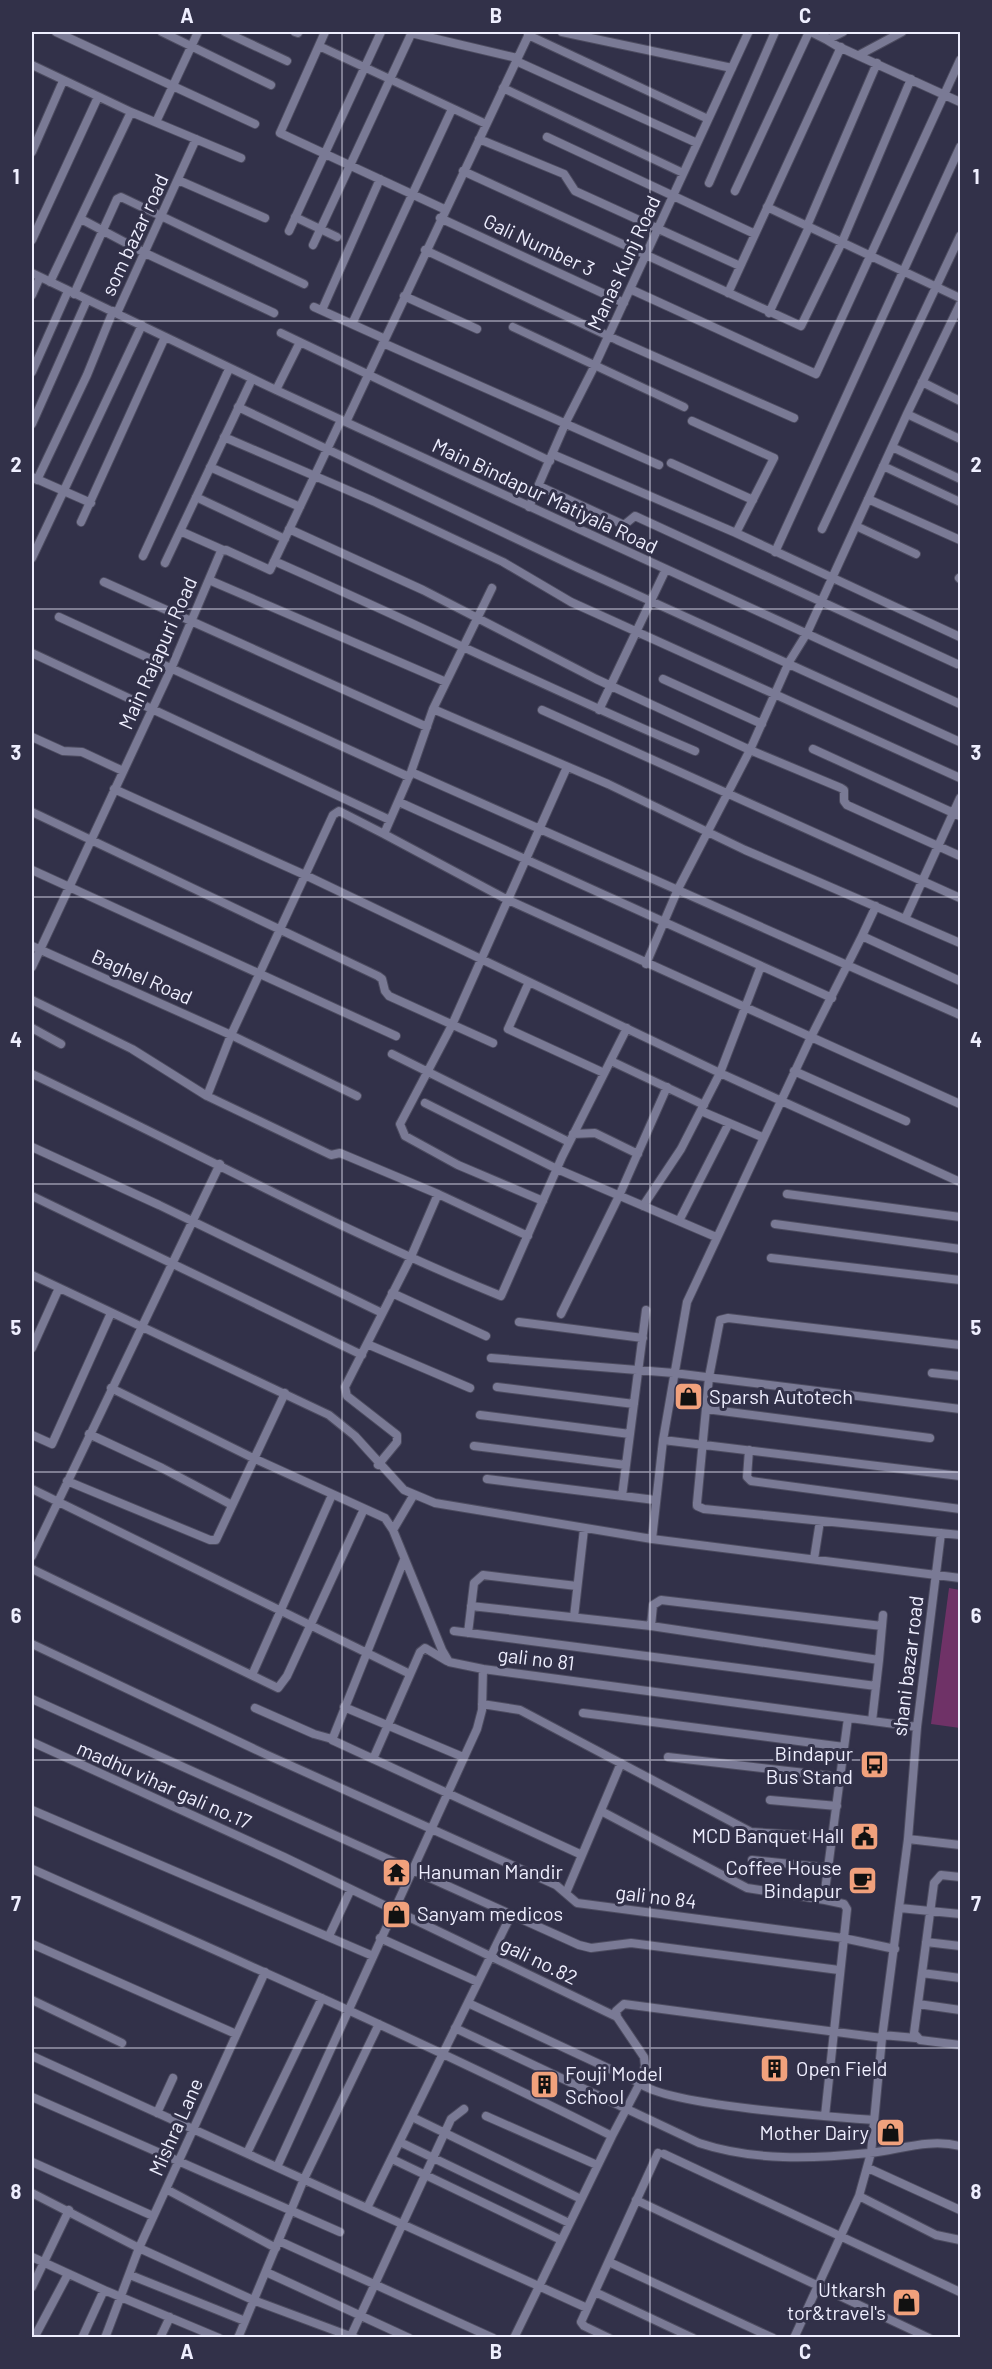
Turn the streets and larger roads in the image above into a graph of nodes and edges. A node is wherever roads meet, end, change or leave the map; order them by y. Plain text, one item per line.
1 (56, 32) edge
2 (162, 32) edge
3 (198, 32) edge
4 (225, 32) edge
5 (325, 32) edge
6 (381, 32) edge
7 (412, 32) edge
8 (562, 32) edge
9 (746, 32) edge
10 (775, 32) edge
11 (810, 32) edge
12 (823, 32) edge
13 (843, 32) edge
14 (902, 32) edge
15 (529, 33) edge
16 (827, 40) junction
17 (191, 45) junction
18 (319, 46) junction
19 (841, 47) junction
20 (859, 55) junction
21 (516, 59) junction
22 (960, 60) edge
23 (287, 61) dead end
24 (877, 63) junction
25 (32, 65) edge
26 (732, 68) junction
27 (364, 69) junction
28 (911, 79) junction
29 (63, 81) junction
30 (390, 81) junction
31 (173, 85) junction
32 (271, 85) dead end
33 (503, 88) junction
34 (945, 95) junction
35 (98, 97) junction
36 (960, 102) edge
37 (452, 109) junction
38 (131, 112) junction
39 (708, 119) junction
40 (156, 122) junction
41 (255, 124) dead end
42 (486, 124) junction
43 (547, 137) dead end
44 (196, 139) junction
45 (479, 139) junction
46 (697, 143) junction
47 (960, 147) edge
48 (32, 152) edge
49 (326, 154) junction
50 (242, 158) dead end
51 (352, 166) junction
52 (463, 171) junction
53 (683, 173) junction
54 (380, 179) junction
55 (178, 180) junction
56 (709, 183) dead end
57 (735, 191) dead end
58 (411, 194) junction
59 (672, 196) junction
60 (767, 207) junction
61 (444, 209) junction
62 (161, 217) junction
63 (295, 217) junction
64 (265, 218) dead end
65 (440, 218) junction
66 (81, 219) junction
67 (808, 226) junction
68 (658, 228) junction
69 (321, 229) junction
70 (102, 231) junction
71 (289, 231) dead end
72 (754, 234) junction
73 (960, 236) edge
74 (337, 237) dead end
75 (32, 240) edge
76 (842, 242) junction
77 (313, 245) dead end
78 (425, 250) junction
79 (145, 253) junction
80 (645, 255) junction
81 (872, 256) junction
82 (740, 266) junction
83 (904, 271) junction
84 (32, 273) edge
85 (40, 277) junction
86 (50, 282) junction
87 (304, 284) dead end
88 (937, 286) junction
89 (630, 289) junction
90 (71, 292) junction
91 (728, 293) junction
92 (32, 295) edge
93 (404, 296) junction
94 (960, 298) edge
95 (87, 300) junction
96 (624, 303) junction
97 (960, 304) edge
98 (314, 307) dead end
99 (322, 310) junction
100 (115, 312) junction
101 (274, 313) dead end
102 (769, 313) junction
103 (352, 324) junction
104 (142, 325) junction
105 (513, 327) dead end
106 (477, 329) dead end
107 (281, 333) dead end
108 (608, 335) junction
109 (165, 337) junction
110 (384, 341) junction
111 (300, 342) junction
112 (595, 365) junction
113 (230, 369) junction
114 (32, 372) edge
115 (368, 375) junction
116 (252, 379) junction
117 (922, 382) junction
118 (276, 390) junction
119 (960, 401) edge
120 (684, 406) dead end
121 (238, 407) junction
122 (907, 414) junction
123 (794, 418) dead end
124 (343, 421) junction
125 (692, 421) dead end
126 (566, 422) junction
127 (32, 424) edge
128 (224, 437) junction
129 (960, 439) edge
130 (892, 447) junction
131 (327, 449) junction
132 (551, 457) junction
133 (671, 463) dead end
134 (659, 465) dead end
135 (883, 466) junction
136 (210, 467) junction
137 (314, 477) junction
138 (34, 479) edge
139 (960, 479) edge
140 (539, 486) junction
141 (63, 492) junction
142 (196, 498) junction
143 (868, 498) junction
144 (753, 500) junction
145 (960, 502) edge
146 (91, 503) junction
147 (300, 507) junction
148 (529, 507) junction
149 (81, 522) dead end
150 (856, 526) junction
151 (290, 529) junction
152 (822, 529) dead end
153 (180, 531) junction
154 (736, 533) junction
155 (285, 539) junction
156 (960, 540) edge
157 (223, 550) junction
158 (775, 552) junction
159 (916, 554) dead end
160 (143, 556) dead end
161 (32, 558) edge
162 (274, 561) junction
163 (165, 563) dead end
164 (666, 569) junction
165 (832, 578) junction
166 (209, 580) junction
167 (104, 582) dead end
168 (492, 588) dead end
169 (651, 599) junction
170 (821, 601) junction
171 (59, 617) dead end
172 (477, 617) junction
173 (191, 620) junction
174 (635, 631) junction
175 (807, 633) junction
176 (960, 637) edge
177 (463, 646) junction
178 (32, 653) edge
179 (789, 662) junction
180 (957, 664) dead end
181 (171, 669) junction
182 (663, 679) dead end
183 (446, 682) junction
184 (609, 685) junction
185 (775, 694) junction
186 (960, 704) edge
187 (152, 709) junction
188 (433, 709) junction
189 (542, 710) dead end
190 (598, 711) junction
191 (762, 724) junction
192 (427, 727) junction
193 (32, 737) edge
194 (960, 742) edge
195 (813, 749) dead end
196 (750, 750) junction
197 (695, 751) dead end
198 (567, 767) junction
199 (123, 771) junction
200 (410, 775) junction
201 (960, 778) edge
202 (114, 789) junction
203 (727, 793) junction
204 (960, 798) edge
205 (399, 802) junction
206 (32, 812) edge
207 (957, 815) edge
208 (390, 820) junction
209 (539, 827) junction
210 (707, 830) junction
211 (384, 834) junction
212 (91, 840) junction
213 (939, 846) junction
214 (960, 856) edge
215 (524, 861) junction
216 (32, 870) edge
217 (306, 875) junction
218 (923, 882) junction
219 (69, 887) junction
220 (678, 889) junction
221 (960, 898) edge
222 (506, 899) junction
223 (876, 906) junction
224 (905, 919) junction
225 (664, 923) junction
226 (280, 931) junction
227 (862, 936) junction
228 (960, 943) edge
229 (35, 948) edge
230 (480, 958) junction
231 (646, 964) junction
232 (849, 964) junction
233 (761, 966) junction
234 (32, 967) edge
235 (259, 975) junction
236 (960, 981) edge
237 (529, 982) junction
238 (832, 998) junction
239 (32, 1000) edge
240 (743, 1007) junction
241 (960, 1015) edge
242 (452, 1025) junction
243 (32, 1028) edge
244 (627, 1029) junction
245 (231, 1035) junction
246 (396, 1036) dead end
247 (811, 1037) junction
248 (493, 1043) dead end
249 (61, 1044) dead end
250 (392, 1054) dead end
251 (611, 1061) junction
252 (794, 1071) junction
253 (427, 1072) junction
254 (604, 1073) junction
255 (720, 1073) junction
256 (32, 1074) edge
257 (667, 1087) junction
258 (207, 1096) junction
259 (357, 1096) dead end
260 (780, 1100) junction
261 (425, 1102) dead end
262 (960, 1104) edge
263 (702, 1108) junction
264 (906, 1121) dead end
265 (729, 1123) junction
266 (573, 1134) junction
267 (762, 1137) junction
268 (569, 1142) junction
269 (32, 1147) edge
270 (638, 1154) junction
271 (220, 1164) junction
272 (557, 1169) junction
273 (960, 1182) edge
274 (438, 1194) junction
275 (787, 1194) dead end
276 (32, 1196) edge
277 (620, 1196) junction
278 (543, 1201) junction
279 (643, 1206) junction
280 (960, 1217) edge
281 (679, 1221) junction
282 (193, 1222) junction
283 (775, 1224) dead end
284 (528, 1236) junction
285 (716, 1237) junction
286 (960, 1249) edge
287 (771, 1258) dead end
288 (410, 1259) junction
289 (174, 1263) junction
290 (32, 1275) edge
291 (960, 1280) edge
292 (59, 1288) junction
293 (392, 1293) junction
294 (646, 1310) dead end
295 (111, 1313) junction
296 (382, 1313) junction
297 (561, 1314) dead end
298 (519, 1322) dead end
299 (140, 1326) junction
300 (486, 1336) dead end
301 (643, 1338) junction
302 (367, 1344) junction
303 (960, 1345) edge
304 (32, 1348) edge
305 (362, 1354) junction
306 (491, 1358) dead end
307 (639, 1370) junction
308 (674, 1373) junction
309 (932, 1373) dead end
310 (960, 1376) edge
311 (709, 1377) junction
312 (497, 1387) dead end
313 (111, 1388) junction
314 (470, 1388) dead end
315 (285, 1393) junction
316 (634, 1404) junction
317 (706, 1409) junction
318 (960, 1409) edge
319 (480, 1415) dead end
320 (32, 1434) edge
321 (89, 1434) junction
322 (630, 1434) junction
323 (930, 1438) dead end
324 (663, 1440) junction
325 (702, 1445) junction
326 (474, 1446) dead end
327 (749, 1450) junction
328 (253, 1458) junction
329 (378, 1465) junction
330 (626, 1465) junction
331 (960, 1476) edge
332 (487, 1479) dead end
333 (67, 1481) junction
334 (32, 1489) edge
335 (332, 1495) junction
336 (413, 1496) junction
337 (622, 1496) junction
338 (655, 1500) junction
339 (57, 1502) junction
340 (232, 1505) junction
341 (364, 1509) junction
342 (960, 1509) edge
343 (820, 1521) junction
344 (584, 1529) junction
345 (393, 1530) junction
346 (941, 1533) junction
347 (960, 1535) edge
348 (652, 1539) junction
349 (32, 1556) edge
350 (814, 1559) junction
351 (404, 1560) junction
352 (32, 1569) edge
353 (936, 1574) junction
354 (960, 1578) edge
355 (577, 1586) junction
356 (471, 1606) junction
357 (282, 1610) junction
358 (883, 1615) dead end
359 (574, 1617) junction
360 (308, 1625) junction
361 (651, 1626) junction
362 (882, 1626) junction
363 (454, 1631) dead end
364 (468, 1633) junction
365 (32, 1644) edge
366 (366, 1654) junction
367 (879, 1660) junction
368 (449, 1662) junction
369 (483, 1669) junction
370 (410, 1674) junction
371 (252, 1675) junction
372 (876, 1686) junction
373 (32, 1700) edge
374 (482, 1704) junction
375 (344, 1707) junction
376 (255, 1708) dead end
377 (584, 1713) dead end
378 (848, 1718) junction
379 (872, 1720) junction
380 (388, 1725) junction
381 (917, 1727) junction
382 (332, 1739) junction
383 (32, 1742) edge
384 (844, 1747) junction
385 (668, 1756) dead end
386 (463, 1757) junction
387 (373, 1759) junction
388 (621, 1763) junction
389 (840, 1777) junction
390 (447, 1791) junction
391 (770, 1800) dead end
392 (837, 1806) junction
393 (32, 1810) edge
394 (601, 1811) junction
395 (430, 1827) junction
396 (833, 1837) junction
397 (908, 1839) junction
398 (960, 1845) edge
399 (582, 1855) junction
400 (284, 1857) joint
401 (752, 1860) dead end
402 (412, 1868) junction
403 (828, 1868) junction
404 (32, 1869) edge
405 (960, 1877) edge
406 (351, 1889) junction
407 (566, 1893) junction
408 (825, 1900) junction
409 (900, 1908) junction
410 (393, 1910) junction
411 (930, 1910) junction
412 (960, 1914) edge
413 (511, 1915) junction
414 (329, 1936) junction
415 (380, 1938) junction
416 (843, 1938) junction
417 (926, 1942) junction
418 (32, 1944) edge
419 (960, 1946) edge
420 (894, 1949) junction
421 (491, 1955) junction
422 (373, 1956) junction
423 (839, 1970) junction
424 (265, 1972) junction
425 (922, 1972) junction
426 (960, 1978) edge
427 (478, 1982) junction
428 (322, 1998) junction
429 (32, 2000) edge
430 (468, 2003) junction
431 (918, 2004) junction
432 (348, 2010) junction
433 (960, 2010) edge
434 (617, 2017) junction
435 (379, 2024) junction
436 (455, 2028) junction
437 (833, 2031) junction
438 (236, 2034) junction
439 (882, 2036) junction
440 (916, 2038) junction
441 (122, 2043) dead end
442 (960, 2045) edge
443 (443, 2054) junction
444 (32, 2056) edge
445 (173, 2078) dead end
446 (640, 2083) junction
447 (32, 2097) edge
448 (464, 2109) dead end
449 (626, 2109) junction
450 (157, 2113) junction
451 (486, 2116) dead end
452 (825, 2116) junction
453 (412, 2117) junction
454 (874, 2120) junction
455 (192, 2129) junction
456 (445, 2133) junction
457 (612, 2136) junction
458 (400, 2142) junction
459 (960, 2146) edge
460 (871, 2153) junction
461 (247, 2154) junction
462 (434, 2158) junction
463 (392, 2159) junction
464 (32, 2162) edge
465 (178, 2163) junction
466 (597, 2165) junction
467 (277, 2167) junction
468 (868, 2168) junction
469 (425, 2175) junction
470 (304, 2180) junction
471 (166, 2189) junction
472 (32, 2193) edge
473 (859, 2196) junction
474 (581, 2199) junction
475 (636, 2200) junction
476 (368, 2208) junction
477 (69, 2210) junction
478 (960, 2210) edge
479 (291, 2212) junction
480 (153, 2216) junction
481 (569, 2223) junction
482 (403, 2224) junction
483 (340, 2232) dead end
484 (841, 2235) junction
485 (960, 2240) edge
486 (561, 2241) junction
487 (278, 2244) junction
488 (139, 2248) junction
489 (32, 2257) edge
490 (44, 2262) junction
491 (609, 2262) junction
492 (266, 2272) junction
493 (68, 2274) junction
494 (130, 2275) junction
495 (375, 2283) junction
496 (538, 2286) junction
497 (818, 2286) junction
498 (32, 2287) edge
499 (104, 2290) junction
500 (595, 2292) junction
501 (960, 2292) edge
502 (122, 2297) junction
503 (253, 2300) junction
504 (587, 2308) junction
505 (360, 2316) junction
506 (170, 2317) junction
507 (245, 2321) junction
508 (34, 2337) edge
509 (82, 2337) edge
510 (105, 2337) edge
511 (160, 2337) edge
512 (219, 2337) edge
513 (238, 2337) edge
514 (352, 2337) edge
515 (409, 2337) edge
516 (493, 2337) edge
517 (514, 2337) edge
518 (609, 2337) edge
519 (693, 2337) edge
520 (773, 2337) edge
521 (794, 2337) edge
522 (929, 2337) edge

1 - 31 street
2 - 17 street
3 - 17 street
4 - 23 street
5 - 18 street
6 - 27 street
7 - 21 street
7 - 30 street
8 - 26 street
9 - 26 street, Manas Kunj Road
10 - 56 street
11 - 16 street
11 - 57 street
12 - 16 street
13 - 16 street
14 - 20 street
15 - 21 street
15 - 39 street
16 - 19 street
17 - 31 street
17 - 32 street
18 - 27 street
18 - 49 street
19 - 20 street
19 - 60 street
20 - 24 street
21 - 33 street
21 - 46 street
22 - 34 street
24 - 28 street
24 - 67 street
25 - 29 street
26 - 39 street, Manas Kunj Road
27 - 30 street
27 - 49 street
28 - 34 street
28 - 76 street
29 - 35 street
29 - 48 street
30 - 37 street
30 - 51 street
31 - 40 street
31 - 41 street
33 - 42 street
33 - 53 street
34 - 36 street
34 - 81 street
35 - 38 street
35 - 75 street
37 - 42 street
37 - 58 street
38 - 40 street
38 - 66 street
39 - 46 street, Manas Kunj Road
40 - 44 street
42 - 45 street
43 - 59 street
44 - 50 street
44 - 55 street, som bazar road
45 - 52 street
45 - 68 street
46 - 53 street, Manas Kunj Road
47 - 83 street
49 - 51 street
49 - 63 street
51 - 54 street
51 - 69 street
52 - 61 street
52 - 80 street
53 - 59 street, Manas Kunj Road
54 - 58 street
54 - 99 street
55 - 62 street, som bazar road
55 - 64 street
58 - 61 street
58 - 103 street
59 - 68 street, Manas Kunj Road
59 - 72 street
60 - 67 street
60 - 72 street
61 - 65 street
62 - 70 street
62 - 79 street, som bazar road
62 - 87 street
63 - 69 street
63 - 71 street
65 - 78 street
65 - 96 street, Gali Number 3
66 - 70 street
66 - 86 street
67 - 76 street
67 - 102 street
68 - 80 street, Manas Kunj Road
68 - 82 street
69 - 74 street
69 - 77 street
70 - 79 street
70 - 90 street
72 - 82 street
73 - 88 street
76 - 81 street
76 - 102 street
78 - 93 street
78 - 108 street
79 - 100 street, som bazar road
79 - 101 street
80 - 89 street, Manas Kunj Road
80 - 91 street
81 - 83 street
81 - 89 street
82 - 91 street
83 - 88 street
83 - 158 street
84 - 85 street, som bazar road
85 - 86 street, som bazar road
85 - 92 street
86 - 90 street, som bazar road
88 - 94 street
88 - 152 street
89 - 96 street, Manas Kunj Road
90 - 95 street, som bazar road
90 - 114 street
91 - 102 street
93 - 106 street
93 - 110 street
95 - 100 street, som bazar road
95 - 127 street
96 - 108 street, Manas Kunj Road
97 - 117 street
98 - 99 street
99 - 103 street
100 - 104 street, Main Bindapur Matiyala Road
100 - 138 street
103 - 110 street
104 - 109 street, Main Bindapur Matiyala Road
104 - 141 street
105 - 112 street
107 - 111 street
108 - 112 street, Manas Kunj Road
108 - 123 street
109 - 113 street, Main Bindapur Matiyala Road
109 - 146 street
110 - 115 street
110 - 126 street
111 - 115 street
111 - 118 street
112 - 120 street
112 - 126 street, Manas Kunj Road
113 - 116 street, Main Bindapur Matiyala Road
113 - 160 street
115 - 124 street
115 - 132 street
116 - 118 street, Main Bindapur Matiyala Road
116 - 121 street
117 - 119 street
117 - 122 street
118 - 124 street, Main Bindapur Matiyala Road
121 - 128 street
121 - 131 street
122 - 129 street
122 - 130 street
124 - 131 street
124 - 148 street, Main Bindapur Matiyala Road
125 - 144 street
126 - 132 street, Manas Kunj Road
126 - 134 street
128 - 136 street
128 - 137 street
130 - 135 street
130 - 139 street
131 - 137 street
131 - 169 street
132 - 140 street, Manas Kunj Road
132 - 154 street
133 - 144 street
135 - 143 street
135 - 145 street
136 - 142 street
136 - 147 street
137 - 147 street
137 - 174 street
138 - 141 street
140 - 148 street, Manas Kunj Road
140 - 170 street
141 - 146 street
141 - 161 street
142 - 153 street
142 - 155 street
143 - 150 street
143 - 156 street
144 - 154 street
146 - 149 street
147 - 151 street
148 - 164 street, Main Bindapur Matiyala Road
150 - 159 street
150 - 165 street
151 - 155 street
151 - 172 street
153 - 157 street
153 - 163 street
154 - 158 street
155 - 162 street
157 - 162 street
157 - 166 street, Main Rajapuri Road
158 - 165 street
162 - 177 street
164 - 169 street
164 - 175 street, Main Bindapur Matiyala Road
165 - 170 street
165 - 176 street
166 - 173 street, Main Rajapuri Road
166 - 183 street
167 - 173 street
168 - 172 street
169 - 174 street
169 - 179 street
170 - 175 street
170 - 180 street
171 - 181 street
172 - 177 street
172 - 184 street
173 - 181 street, Main Rajapuri Road
173 - 192 street
174 - 184 street
174 - 185 street
175 - 179 street
175 - 186 street, Main Bindapur Matiyala Road
177 - 183 street
177 - 190 street
178 - 187 street
179 - 185 street
179 - 194 street
181 - 187 street, Main Rajapuri Road
181 - 200 street
182 - 191 street
183 - 188 street
184 - 190 street
184 - 196 street
185 - 191 street
185 - 201 street
187 - 199 street, Main Rajapuri Road
187 - 208 street
188 - 192 street
188 - 198 street
189 - 203 street
190 - 197 street
191 - 196 street
192 - 200 street
193 - 199 street
195 - 207 street
196 - 203 street
196 - 213 street
198 - 209 street
198 - 210 street
199 - 202 street, Main Rajapuri Road
200 - 205 street
200 - 209 street
202 - 212 street, Main Rajapuri Road
202 - 217 street
203 - 210 street
203 - 218 street
204 - 207 street
205 - 208 street
205 - 215 street
206 - 212 street
207 - 213 street
208 - 211 street
209 - 215 street
209 - 220 street
210 - 220 street
210 - 223 street
211 - 217 street
211 - 222 street
212 - 219 street, Main Rajapuri Road
212 - 226 street
213 - 214 street
213 - 218 street
215 - 222 street
215 - 225 street
216 - 219 street
217 - 226 street
217 - 230 street
218 - 221 street
218 - 224 street
219 - 229 street, Main Rajapuri Road
219 - 235 street
220 - 225 street
220 - 232 street
222 - 230 street
222 - 231 street
223 - 224 street
223 - 227 street
224 - 228 street
225 - 231 street
225 - 233 street
226 - 235 street
226 - 242 street
227 - 232 street
227 - 236 street
229 - 234 street, Main Rajapuri Road
229 - 245 street, Baghel Road
230 - 237 street
230 - 242 street
231 - 240 street
232 - 238 street
232 - 241 street
233 - 238 street
233 - 240 street
235 - 245 street
235 - 246 street
237 - 244 street
237 - 254 street
238 - 247 street
239 - 258 street
240 - 247 street
240 - 255 street
242 - 248 street
242 - 253 street
243 - 249 street
244 - 251 street
244 - 255 street
245 - 258 street
245 - 259 street, Baghel Road
247 - 252 street
247 - 262 street
250 - 253 street
251 - 254 street
251 - 257 street
252 - 260 street
252 - 264 street
253 - 268 street
253 - 278 street
254 - 266 street
255 - 260 street
255 - 263 street
256 - 271 street
257 - 263 street
257 - 270 street
258 - 274 street
260 - 267 street
260 - 273 street
261 - 272 street
263 - 265 street
263 - 279 street
265 - 267 street
265 - 281 street
266 - 268 street
266 - 270 street
267 - 285 street
268 - 272 street
269 - 282 street
270 - 277 street
271 - 282 street
271 - 288 street
272 - 277 street
272 - 278 street
274 - 284 street
274 - 288 street
275 - 280 street
276 - 289 street
277 - 279 street
277 - 297 street
278 - 284 street
279 - 281 street
281 - 285 street
282 - 289 street
282 - 296 street
283 - 286 street
284 - 288 street
285 - 308 street
287 - 291 street
288 - 293 street
289 - 299 street
289 - 305 street
290 - 292 street
292 - 295 street
292 - 304 street
293 - 296 street
293 - 300 street
294 - 301 street
295 - 299 street
295 - 320 street
296 - 302 street
298 - 301 street
299 - 313 street
299 - 315 street
301 - 307 street
302 - 305 street
302 - 314 street
303 - 311 street
305 - 329 street
306 - 307 street
307 - 308 street
307 - 316 street
308 - 311 street
308 - 324 street
309 - 310 street
311 - 317 street
311 - 318 street
312 - 316 street
313 - 321 street
313 - 328 street
315 - 328 street
315 - 329 street
316 - 322 street
317 - 323 street
317 - 325 street
319 - 322 street
321 - 333 street
321 - 340 street
322 - 330 street
324 - 325 street
324 - 338 street
325 - 327 street
325 - 343 street
326 - 330 street
327 - 331 street
327 - 342 street
328 - 335 street
328 - 340 street
329 - 336 street
330 - 337 street
332 - 337 street
333 - 339 street
333 - 340 street
334 - 339 street
335 - 341 street
335 - 357 street
336 - 344 street
336 - 345 street
337 - 338 street
338 - 348 street
339 - 349 street
339 - 357 street
341 - 345 street
341 - 360 street
343 - 346 street
343 - 350 street
344 - 348 street
344 - 355 street
345 - 351 street
346 - 347 street
346 - 353 street, shani bazar road
348 - 350 street
350 - 353 street
351 - 366 street
351 - 368 street
352 - 371 street
353 - 354 street
353 - 381 street, shani bazar road
355 - 356 street
355 - 359 street
356 - 359 street
356 - 364 street
357 - 360 street
357 - 371 street
358 - 362 street
359 - 361 street
360 - 366 street
360 - 371 street
361 - 362 street
361 - 367 street
362 - 367 street
363 - 364 street
364 - 372 street
365 - 395 street
366 - 370 street
366 - 375 street
367 - 372 street
368 - 369 street
368 - 370 street
369 - 374 street, gali no 81
369 - 378 street, gali no 81
370 - 380 street
372 - 379 street
373 - 402 street
374 - 386 street, gali no 81
374 - 388 street
375 - 380 street
375 - 382 street
376 - 382 street
377 - 384 street
378 - 379 street, gali no 81
378 - 384 street
379 - 381 street, gali no 81
380 - 386 street
380 - 387 street
381 - 397 street, shani bazar road
382 - 387 street
383 - 400 street, madhu vihar gali no.17
384 - 389 street
385 - 389 street
386 - 390 street, gali no 81
387 - 390 street
388 - 394 street
388 - 396 street
389 - 392 street
390 - 395 street, gali no 81
390 - 399 street
391 - 392 street
392 - 396 street
393 - 414 street
394 - 399 street
394 - 408 street
395 - 402 street, gali no 81
395 - 407 street
396 - 403 street
397 - 398 street
397 - 409 street, shani bazar road
399 - 407 street
400 - 406 street, gali no.82
401 - 403 street
402 - 410 street, gali no 81
402 - 413 street
403 - 408 street
404 - 424 street
405 - 411 street
406 - 410 street, gali no.82
406 - 414 street
407 - 416 street, gali no 84
408 - 416 street
409 - 411 street
409 - 420 street, shani bazar road
410 - 415 street, gali no 81
410 - 421 street, gali no.82
411 - 412 street
411 - 417 street
413 - 421 street
413 - 423 street
414 - 422 street
415 - 422 street, gali no 81
415 - 427 street
416 - 420 street, gali no 84
416 - 423 street
417 - 419 street
417 - 425 street
418 - 438 street
420 - 439 street, shani bazar road
421 - 427 street
421 - 434 street, gali no.82
422 - 432 street, gali no 81
423 - 437 street
424 - 428 street
424 - 438 street, Mishra Lane
425 - 426 street
425 - 431 street
427 - 430 street
428 - 432 street
428 - 461 street
429 - 441 street
430 - 436 street
430 - 446 street
431 - 433 street
431 - 440 street
432 - 435 street
432 - 467 street, gali no 81
434 - 437 street
434 - 446 street
435 - 443 street
435 - 470 street
436 - 443 street
436 - 449 street
437 - 439 street
437 - 452 street
438 - 455 street, Mishra Lane
439 - 440 street
439 - 454 street, shani bazar road
440 - 442 street
443 - 453 street
443 - 457 street
444 - 450 street
445 - 450 street
446 - 449 street
446 - 452 street
447 - 465 street
448 - 456 street
449 - 457 street
449 - 460 street
450 - 455 street
451 - 466 street
452 - 454 street
453 - 456 street
453 - 458 street
454 - 460 street, shani bazar road
455 - 461 street
455 - 465 street, Mishra Lane
456 - 462 street
456 - 474 street
457 - 466 street
458 - 462 street
458 - 463 street
459 - 460 street
460 - 468 street, shani bazar road
461 - 467 street
462 - 469 street
462 - 481 street
463 - 469 street
463 - 476 street
464 - 480 street
465 - 471 street, Mishra Lane
465 - 479 street
466 - 474 street
467 - 470 street
468 - 473 street, shani bazar road
468 - 478 street
469 - 482 street
469 - 486 street
470 - 476 street
470 - 479 street
471 - 480 street, Mishra Lane
471 - 487 street
472 - 477 street
473 - 484 street, shani bazar road
473 - 485 street
474 - 481 street
475 - 484 street
475 - 491 street
475 - 497 street
476 - 482 street
477 - 488 street
477 - 490 street
479 - 483 street
479 - 487 street
480 - 488 street, Mishra Lane
481 - 486 street
482 - 495 street
482 - 496 street
484 - 497 street, shani bazar road
484 - 501 street
486 - 496 street
487 - 492 street
487 - 495 street
488 - 494 street, Mishra Lane
488 - 503 street
489 - 490 street
490 - 493 street
490 - 498 street
491 - 500 street
491 - 520 street
492 - 503 street
492 - 505 street
493 - 499 street
493 - 508 street
494 - 502 street, Mishra Lane
494 - 507 street
495 - 505 street
495 - 516 street
496 - 504 street
496 - 517 street
497 - 521 street, shani bazar road
497 - 522 street
499 - 502 street
499 - 509 street
500 - 504 street
500 - 519 street
502 - 506 street
502 - 510 street, Mishra Lane
503 - 507 street
503 - 514 street
504 - 518 street
505 - 514 street
505 - 515 street
506 - 511 street
506 - 512 street
507 - 513 street

